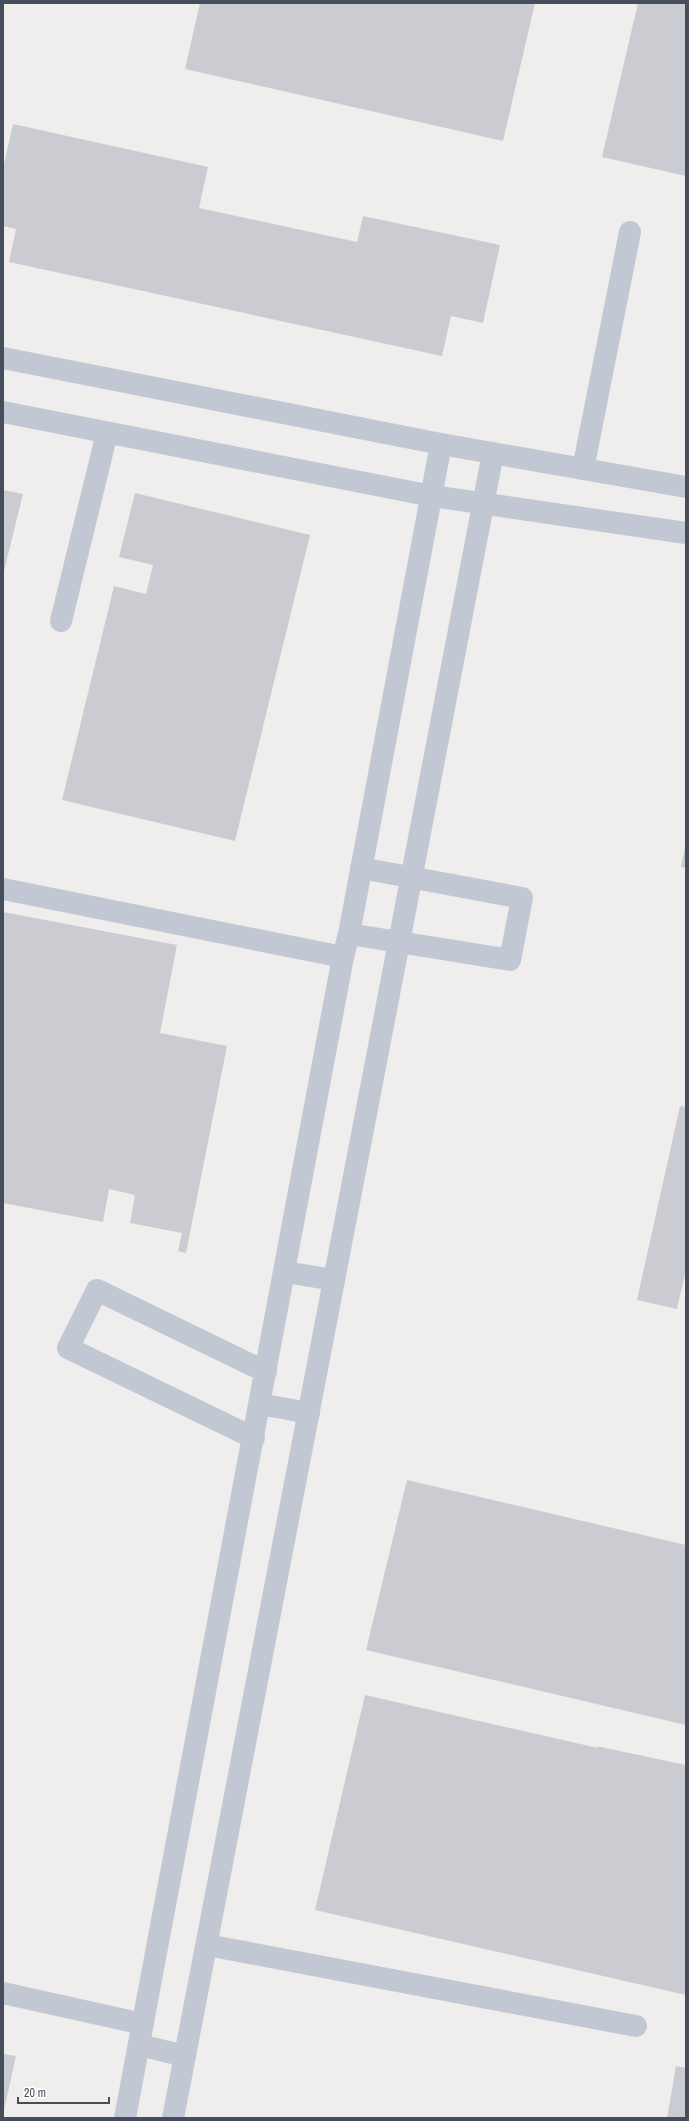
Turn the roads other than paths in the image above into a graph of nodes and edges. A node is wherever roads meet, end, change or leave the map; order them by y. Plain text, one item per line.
1 (630, 232) dead end
2 (3, 358) edge
3 (3, 412) edge
4 (108, 433) junction
5 (442, 444) junction
6 (493, 453) junction
7 (583, 469) junction
8 (686, 487) edge
9 (432, 496) junction
10 (483, 504) junction
11 (686, 533) edge
12 (61, 621) dead end
13 (361, 868) junction
14 (412, 877) junction
15 (3, 889) edge
16 (349, 934) junction
17 (399, 942) junction
18 (343, 958) junction
19 (285, 1272) junction
20 (334, 1280) junction
21 (266, 1372) junction
22 (260, 1404) junction
23 (309, 1413) junction
24 (254, 1438) junction
25 (207, 1945) junction
26 (3, 1993) edge
27 (143, 2024) junction
28 (636, 2026) dead end
29 (139, 2045) junction
30 (185, 2056) junction
31 (125, 2118) edge
32 (173, 2118) edge

1 - 7 lane
2 - 5 lane
3 - 4 lane
4 - 9 lane
4 - 12 lane
5 - 6 lane
5 - 9 lane
6 - 7 lane
6 - 10 lane
7 - 8 lane
9 - 10 lane
9 - 13 lane
10 - 11 lane
10 - 14 lane
13 - 14 lane
13 - 16 lane
14 - 17 lane
14 - 17 lane
15 - 18 lane
16 - 17 lane
16 - 18 lane
17 - 20 lane
18 - 19 lane
19 - 20 lane
19 - 21 lane
20 - 23 lane
21 - 22 lane
21 - 24 lane
22 - 23 lane
22 - 24 lane
23 - 25 lane
24 - 27 lane
25 - 28 lane
25 - 30 lane
26 - 27 lane
27 - 29 lane
29 - 30 lane
29 - 31 lane
30 - 32 lane

